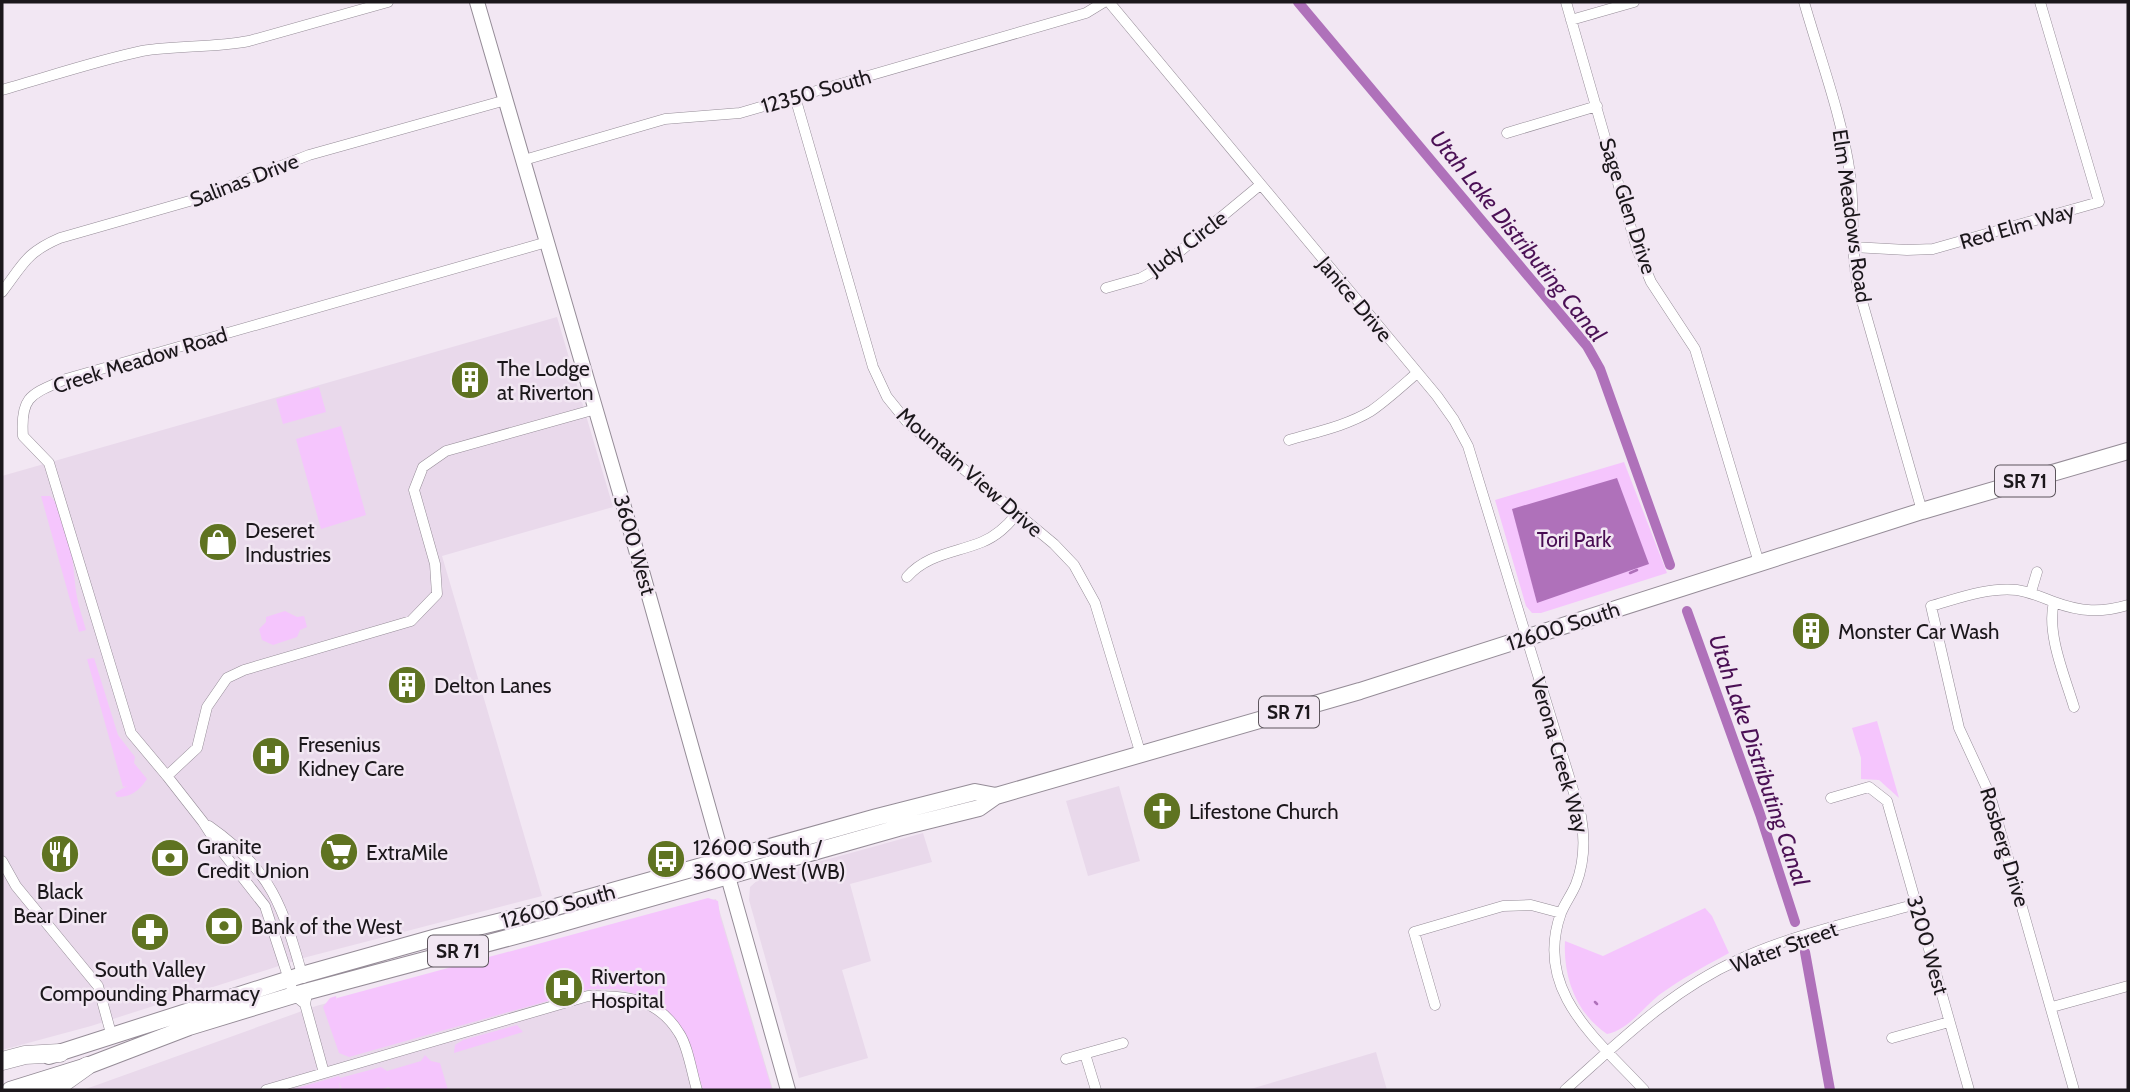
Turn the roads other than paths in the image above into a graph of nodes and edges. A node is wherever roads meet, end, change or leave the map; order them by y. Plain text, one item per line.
1 (388, 2) edge
2 (477, 2) edge
3 (1104, 2) edge
4 (1109, 2) edge
5 (1566, 2) edge
6 (1634, 2) edge
7 (1804, 2) edge
8 (2040, 2) edge
9 (1571, 20) junction
10 (2, 90) edge
11 (795, 97) junction
12 (506, 100) junction
13 (1597, 106) junction
14 (1507, 133) dead end
15 (524, 160) junction
16 (1260, 185) junction
17 (547, 242) junction
18 (1853, 247) junction
19 (1106, 288) dead end
20 (2, 292) edge
21 (1418, 373) junction
22 (596, 409) junction
23 (1289, 440) dead end
24 (2128, 451) edge
25 (1922, 511) junction
26 (1017, 514) junction
27 (1759, 563) junction
28 (2037, 572) dead end
29 (907, 577) dead end
30 (2031, 592) junction
31 (2054, 602) junction
32 (2128, 605) edge
33 (1526, 637) junction
34 (2074, 707) dead end
35 (1141, 755) junction
36 (167, 775) junction
37 (1830, 798) dead end
38 (203, 822) junction
39 (2, 861) edge
40 (727, 868) junction
41 (1916, 904) junction
42 (1561, 913) junction
43 (2128, 986) edge
44 (299, 989) junction
45 (1435, 1005) dead end
46 (2052, 1007) junction
47 (1950, 1022) junction
48 (112, 1037) junction
49 (1892, 1038) dead end
50 (1123, 1043) dead end
51 (1608, 1051) junction
52 (60, 1052) junction
53 (1085, 1054) junction
54 (1066, 1059) dead end
55 (2, 1061) edge
56 (87, 1066) junction
57 (2, 1070) edge
58 (324, 1073) junction
59 (10, 1090) edge
60 (41, 1090) edge
61 (265, 1090) edge
62 (697, 1090) edge
63 (788, 1090) edge
64 (1096, 1090) edge
65 (1565, 1090) edge
66 (1644, 1090) edge
67 (1969, 1090) edge
68 (2074, 1090) edge

1 - 10 street
2 - 12 main road, 3600 West
3 - 11 street, 12350 South
4 - 16 street, Janice Drive
5 - 9 street, Sage Glen Drive
6 - 9 street
7 - 18 street, Elm Meadows Road
8 - 18 street, Red Elm Way
9 - 13 street, Sage Glen Drive
11 - 15 street, 12350 South
11 - 26 street, Mountain View Drive
12 - 15 main road, 3600 West
12 - 20 street, Salinas Drive
13 - 14 street
13 - 27 street, Sage Glen Drive
15 - 17 main road, 3600 West
16 - 19 street, Judy Circle
16 - 21 street, Janice Drive
17 - 22 main road, 3600 West
17 - 36 street, Creek Meadow Road
18 - 25 street, Elm Meadows Road
21 - 23 street
21 - 33 street, Janice Drive
22 - 36 street
22 - 40 main road, 3600 West
24 - 25 main road, 12600 South / SR 71
25 - 27 main road, 12600 South / SR 71
26 - 29 street
26 - 35 street, Mountain View Drive
27 - 33 main road, 12600 South / SR 71
28 - 30 street
30 - 31 street
30 - 46 street, Rosberg Drive
31 - 32 street
31 - 34 street
33 - 35 main road, 12600 South / SR 71
33 - 42 street, Verona Creek Way
35 - 40 main road, 12600 South / SR 71
36 - 38 street, Creek Meadow Road
37 - 41 street, 3200 West
38 - 44 street, Creek Meadow Road
38 - 44 street, Creek Meadow Road
39 - 48 street
40 - 44 main road, 12600 South / SR 71
40 - 63 main road, 3600 West
41 - 47 street, 3200 West
41 - 51 street, Water Street
42 - 45 street
42 - 51 street, Verona Creek Way
43 - 46 street
44 - 48 main road, 12600 South / SR 71
44 - 56 main road, 12600 South / SR 71
44 - 58 street
46 - 68 street, Rosberg Drive
47 - 49 street
47 - 67 street, 3200 West
48 - 52 main road, 12600 South / SR 71
50 - 53 street
51 - 65 street, Water Street
51 - 66 street, Verona Creek Way
52 - 55 highway
52 - 57 main road, 12600 South / SR 71
53 - 54 street
53 - 64 street
56 - 59 main road, 12600 South / SR 71
56 - 60 highway
58 - 61 street
58 - 62 street

